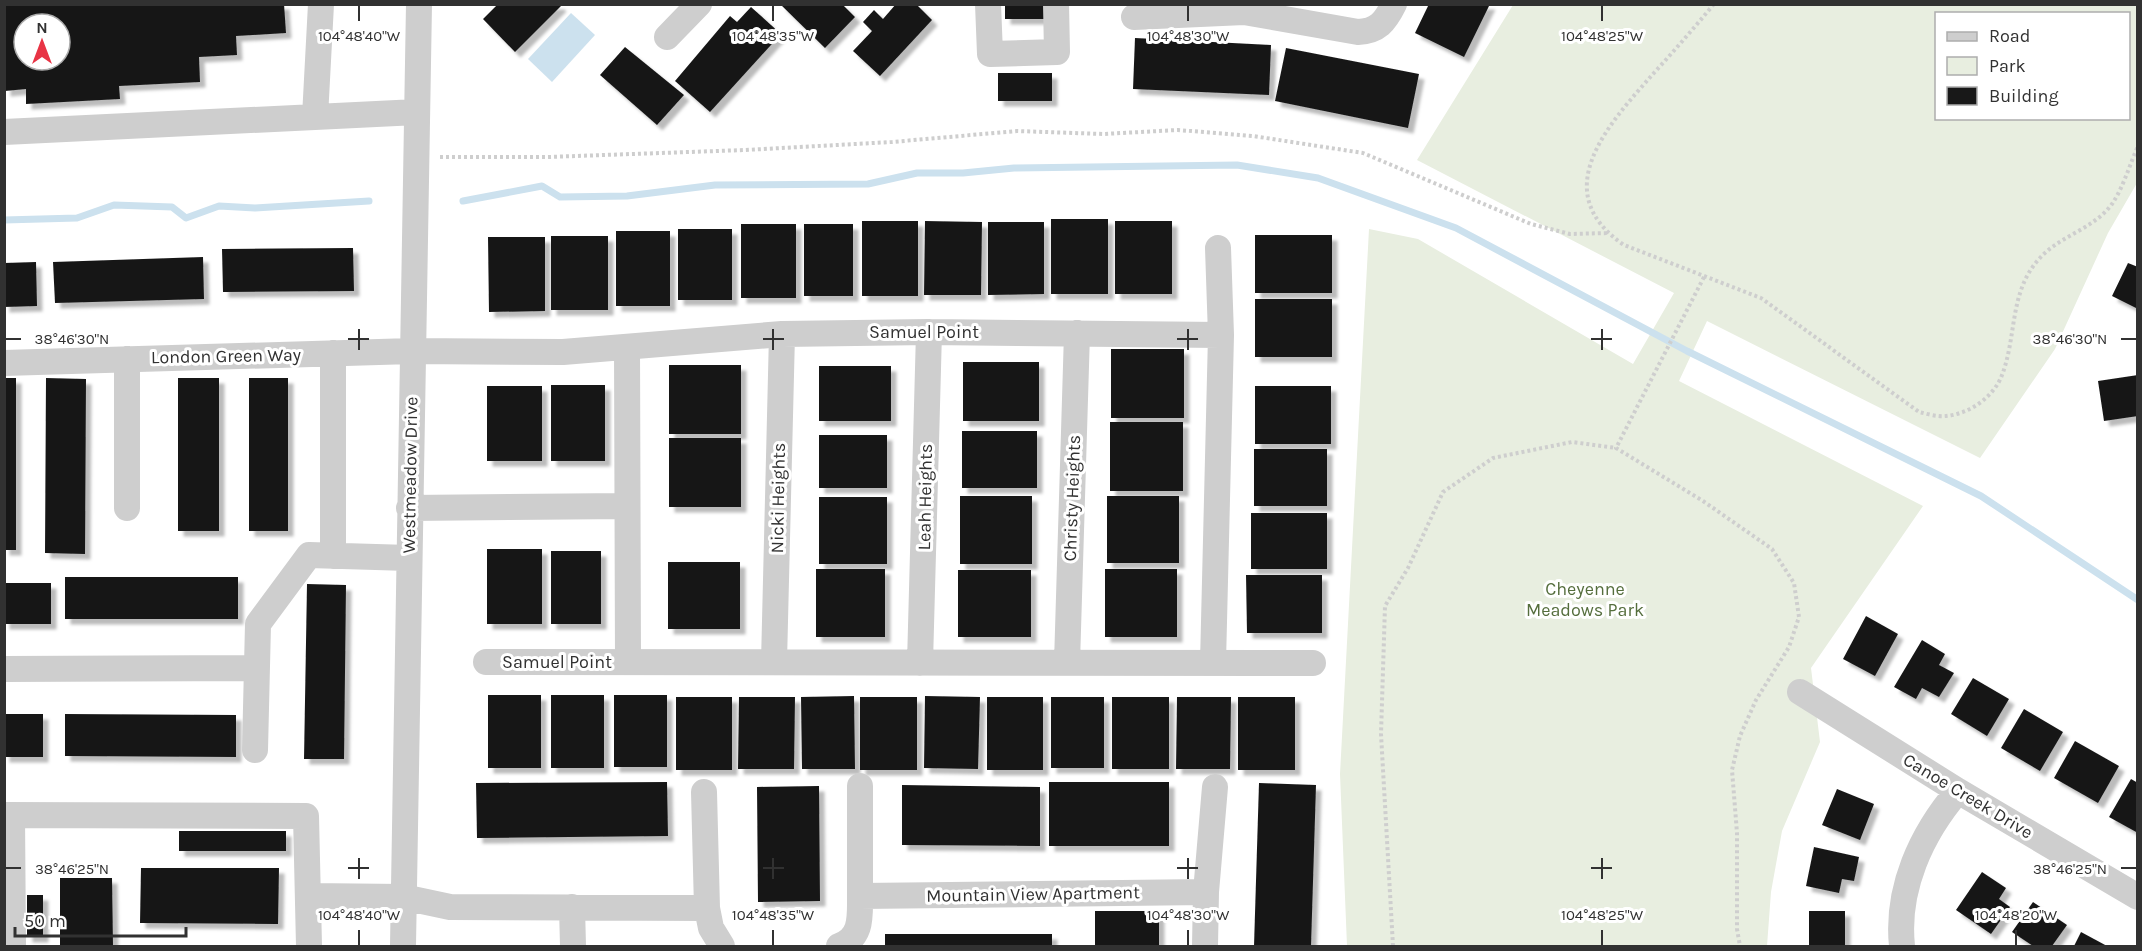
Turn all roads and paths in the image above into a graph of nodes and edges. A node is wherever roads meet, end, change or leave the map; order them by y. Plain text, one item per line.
1 (321, 4) edge
2 (419, 4) edge
3 (699, 4) edge
4 (988, 4) edge
5 (1056, 4) edge
6 (1394, 4) edge
7 (1714, 4) edge
8 (1213, 8) edge
9 (1134, 17) dead end
10 (667, 37) dead end
11 (417, 112) junction
12 (315, 117) junction
13 (4, 132) edge
14 (2138, 146) edge
15 (416, 157) junction
16 (1609, 233) junction
17 (1218, 248) dead end
18 (1704, 277) junction
19 (929, 332) junction
20 (1077, 333) junction
21 (782, 334) junction
22 (1221, 335) junction
23 (627, 347) junction
24 (411, 351) junction
25 (333, 353) junction
26 (127, 358) junction
27 (4, 363) edge
28 (1616, 448) junction
29 (627, 506) junction
30 (127, 508) dead end
31 (409, 508) junction
32 (333, 556) junction
33 (409, 558) junction
34 (486, 662) dead end
35 (627, 662) junction
36 (774, 662) junction
37 (920, 663) junction
38 (1067, 663) junction
39 (1213, 663) junction
40 (1313, 663) dead end
41 (257, 668) junction
42 (4, 669) edge
43 (1800, 692) dead end
44 (255, 750) dead end
45 (860, 786) dead end
46 (1215, 787) dead end
47 (1958, 791) junction
48 (704, 792) dead end
49 (8, 815) edge
50 (1206, 892) junction
51 (308, 896) junction
52 (860, 896) junction
53 (404, 897) junction
54 (2138, 897) edge
55 (572, 907) junction
56 (707, 908) junction
57 (13, 946) edge
58 (309, 946) edge
59 (403, 946) edge
60 (573, 946) edge
61 (722, 946) edge
62 (839, 946) edge
63 (1205, 946) edge
64 (1393, 946) edge
65 (1740, 946) edge
66 (1902, 946) edge

1 - 12 street
2 - 11 street, Westmeadow Drive
3 - 10 street
4 - 5 street
6 - 8 street
7 - 16 path
8 - 9 street
11 - 12 street
11 - 15 street, Westmeadow Drive
12 - 13 street
14 - 18 path
15 - 16 path
15 - 24 street, Westmeadow Drive
16 - 18 path
17 - 22 street
18 - 28 path
19 - 20 street, Samuel Point
19 - 21 street, Samuel Point
19 - 37 street, Leah Heights
20 - 22 street, Samuel Point
20 - 38 street, Christy Heights
21 - 23 street, Samuel Point
21 - 36 street, Nicki Heights
22 - 39 street
23 - 24 street, Samuel Point
23 - 29 street, Samuel Point
24 - 25 street, London Green Way
24 - 31 street, Westmeadow Drive
25 - 26 street, London Green Way
25 - 32 street
26 - 27 street, London Green Way
26 - 30 street
28 - 64 path
28 - 65 path
29 - 31 street
29 - 35 street, Samuel Point
31 - 33 street, Westmeadow Drive
32 - 33 street
32 - 41 street
33 - 53 street, Westmeadow Drive
34 - 35 street, Samuel Point
35 - 36 street, Samuel Point
36 - 37 street, Samuel Point
37 - 38 street, Samuel Point
38 - 39 street, Samuel Point
39 - 40 street, Samuel Point
41 - 42 street
41 - 44 street
43 - 47 street, Canoe Creek Drive
45 - 52 street
46 - 50 street
47 - 54 street, Canoe Creek Drive
47 - 66 street
48 - 56 street
49 - 51 street
49 - 57 street
50 - 52 street, Mountain View Apartment
50 - 63 street
51 - 53 street
51 - 58 street
52 - 62 street
53 - 55 street
53 - 59 street, Westmeadow Drive
55 - 56 street
55 - 60 street
56 - 61 street

